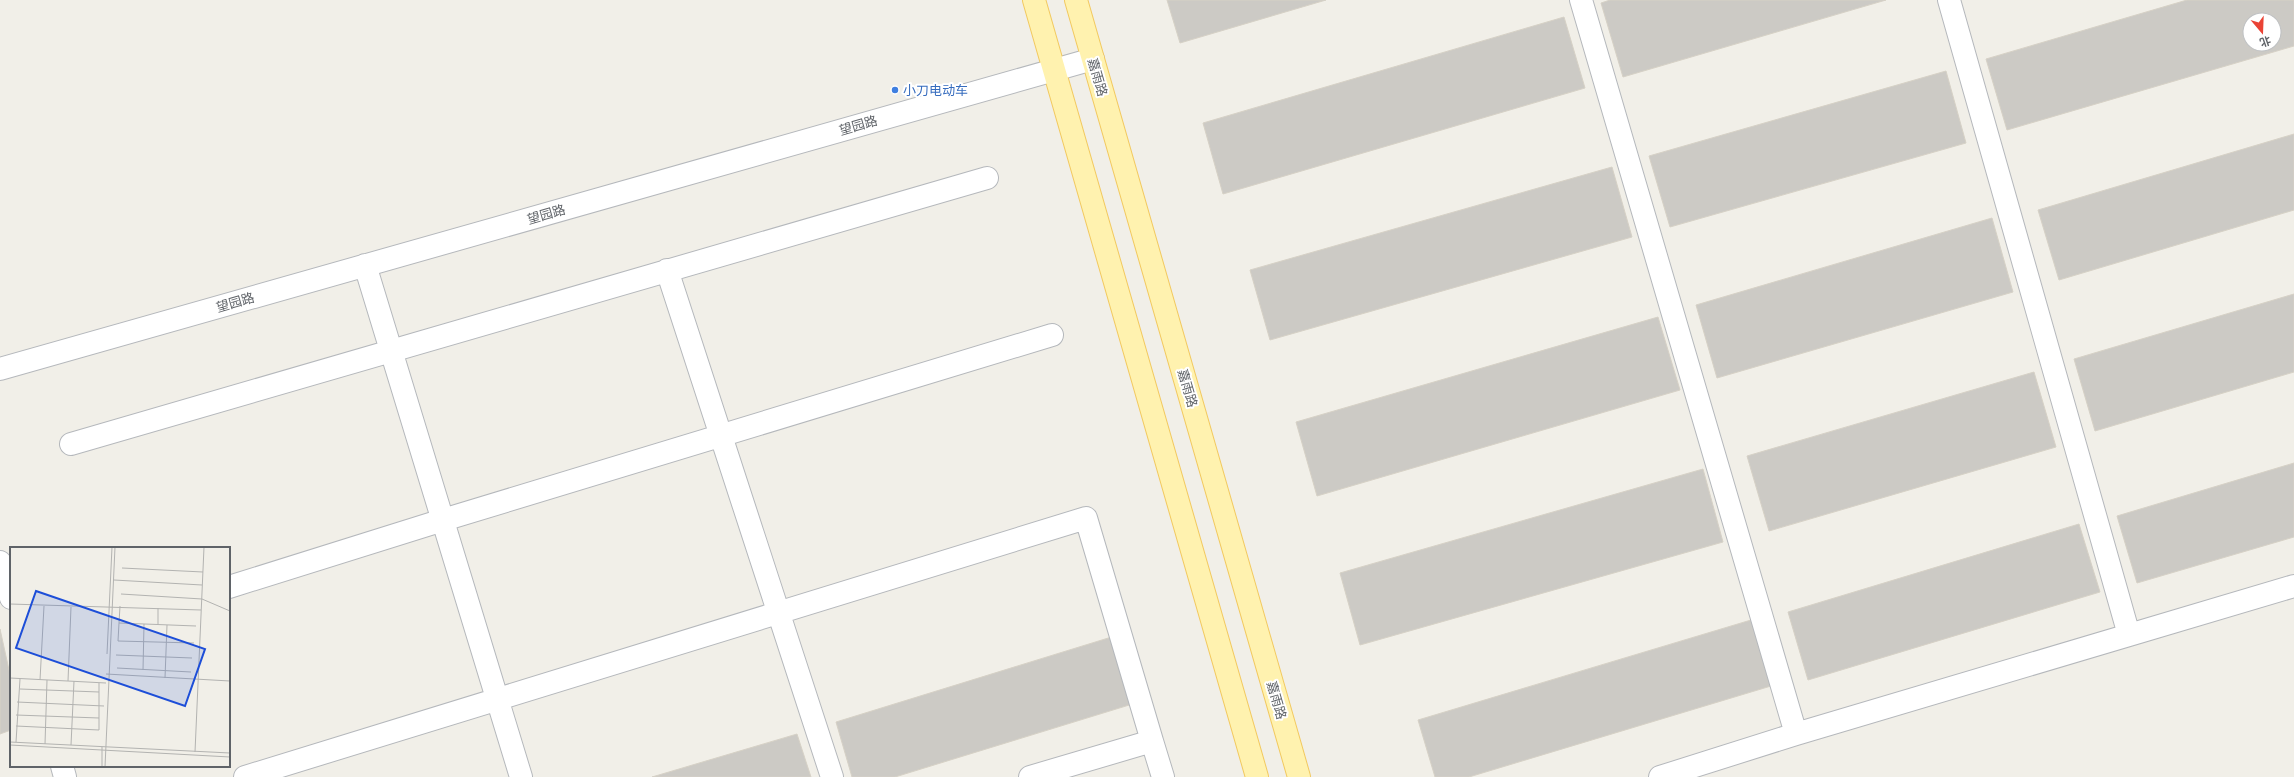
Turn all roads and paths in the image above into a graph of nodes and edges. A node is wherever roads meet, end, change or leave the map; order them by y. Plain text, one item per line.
1 (1034, 0) edge
2 (1076, 0) edge
3 (1581, 0) edge
4 (1949, 0) edge
5 (1093, 59) junction
6 (1054, 69) junction
7 (987, 178) dead end
8 (365, 265) junction
9 (667, 270) junction
10 (1052, 335) dead end
11 (391, 350) junction
12 (0, 369) edge
13 (721, 435) junction
14 (71, 444) dead end
15 (443, 520) junction
16 (0, 562) edge
17 (2294, 586) edge
18 (230, 587) edge
19 (10, 595) edge
20 (778, 613) junction
21 (2129, 635) junction
22 (498, 700) junction
23 (1796, 734) junction
24 (1152, 741) junction
25 (62, 767) edge
26 (65, 777) edge
27 (245, 777) edge
28 (521, 777) edge
29 (832, 777) edge
30 (1030, 777) edge
31 (1163, 777) edge
32 (1257, 777) edge
33 (1299, 777) edge
34 (1660, 777) edge

1 - 6 main road
2 - 5 main road, 嘉雨路
3 - 23 street
4 - 21 street
5 - 6 street, 望园路
5 - 33 main road, 嘉雨路
6 - 8 street, 望园路
6 - 32 main road
7 - 9 street
8 - 11 street
8 - 12 street, 望园路
9 - 11 street
9 - 13 street
10 - 13 street
11 - 14 street
11 - 15 street
13 - 15 street
13 - 20 street
15 - 18 street
15 - 22 street
16 - 19 street
17 - 21 street
20 - 22 street
20 - 24 street
20 - 29 street
21 - 23 street
22 - 27 street
22 - 28 street
23 - 34 street
24 - 30 street
24 - 31 street
25 - 26 street

